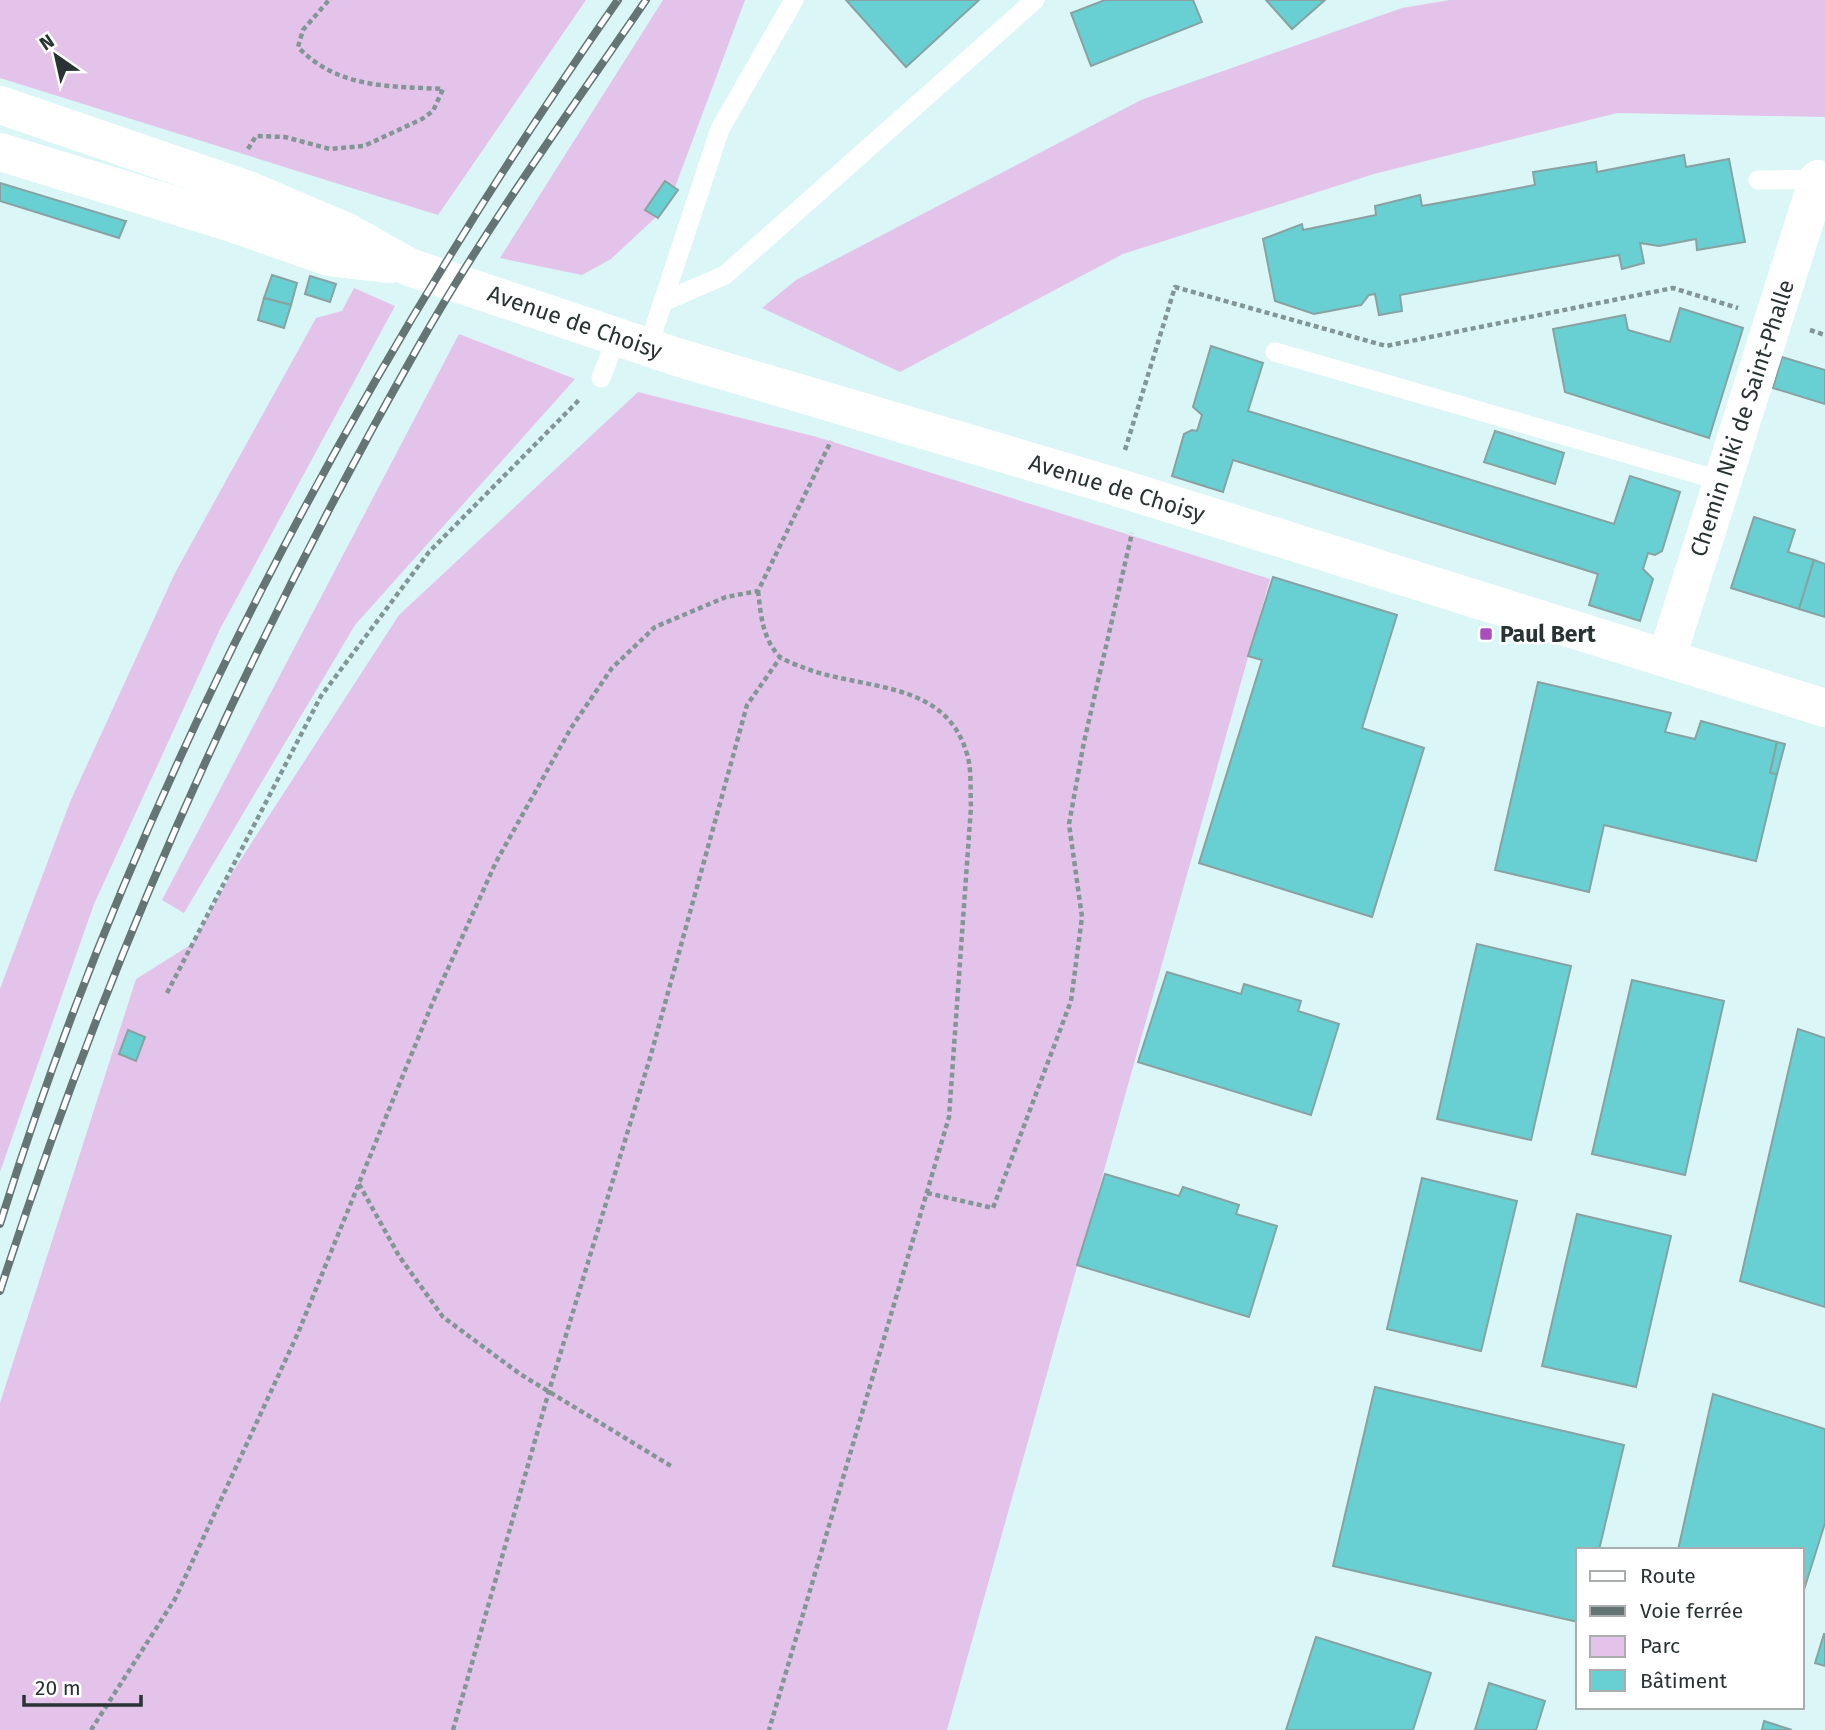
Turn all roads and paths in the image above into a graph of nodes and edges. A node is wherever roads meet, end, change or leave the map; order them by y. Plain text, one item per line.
1 (329, 0) edge
2 (794, 0) edge
3 (1035, 0) edge
4 (0, 105) edge
5 (0, 152) edge
6 (245, 156) dead end
7 (1822, 179) edge
8 (1758, 180) dead end
9 (409, 267) junction
10 (663, 302) junction
11 (1773, 319) junction
12 (1825, 335) edge
13 (633, 342) junction
14 (1275, 352) dead end
15 (601, 378) joint
16 (845, 408) junction
17 (1722, 481) junction
18 (1113, 486) junction
19 (1134, 525) dead end
20 (758, 591) junction
21 (1667, 657) junction
22 (780, 658) junction
23 (1825, 708) edge
24 (167, 993) dead end
25 (359, 1184) junction
26 (927, 1193) junction
27 (549, 1391) junction
28 (671, 1466) dead end
29 (91, 1730) edge
30 (453, 1730) edge
31 (769, 1730) edge

1 - 6 path
2 - 10 lane
3 - 10 lane
4 - 9 main road, Avenue de Choisy
5 - 9 main road, Avenue de Choisy
7 - 8 lane
7 - 11 main road, Chemin Niki de Saint-Phalle
9 - 13 main road, Avenue de Choisy
10 - 13 lane
11 - 12 path
11 - 17 main road, Chemin Niki de Saint-Phalle
11 - 18 path
13 - 15 lane
13 - 16 main road, Avenue de Choisy
14 - 17 lane
15 - 24 path
16 - 18 main road, Avenue de Choisy
16 - 20 path
17 - 21 main road, Chemin Niki de Saint-Phalle
18 - 21 main road, Avenue de Choisy
19 - 26 path
20 - 22 path
20 - 25 path
21 - 23 main road, Avenue de Choisy
22 - 26 path
22 - 27 path
25 - 27 path
25 - 29 path
26 - 31 path
27 - 28 path
27 - 30 path

